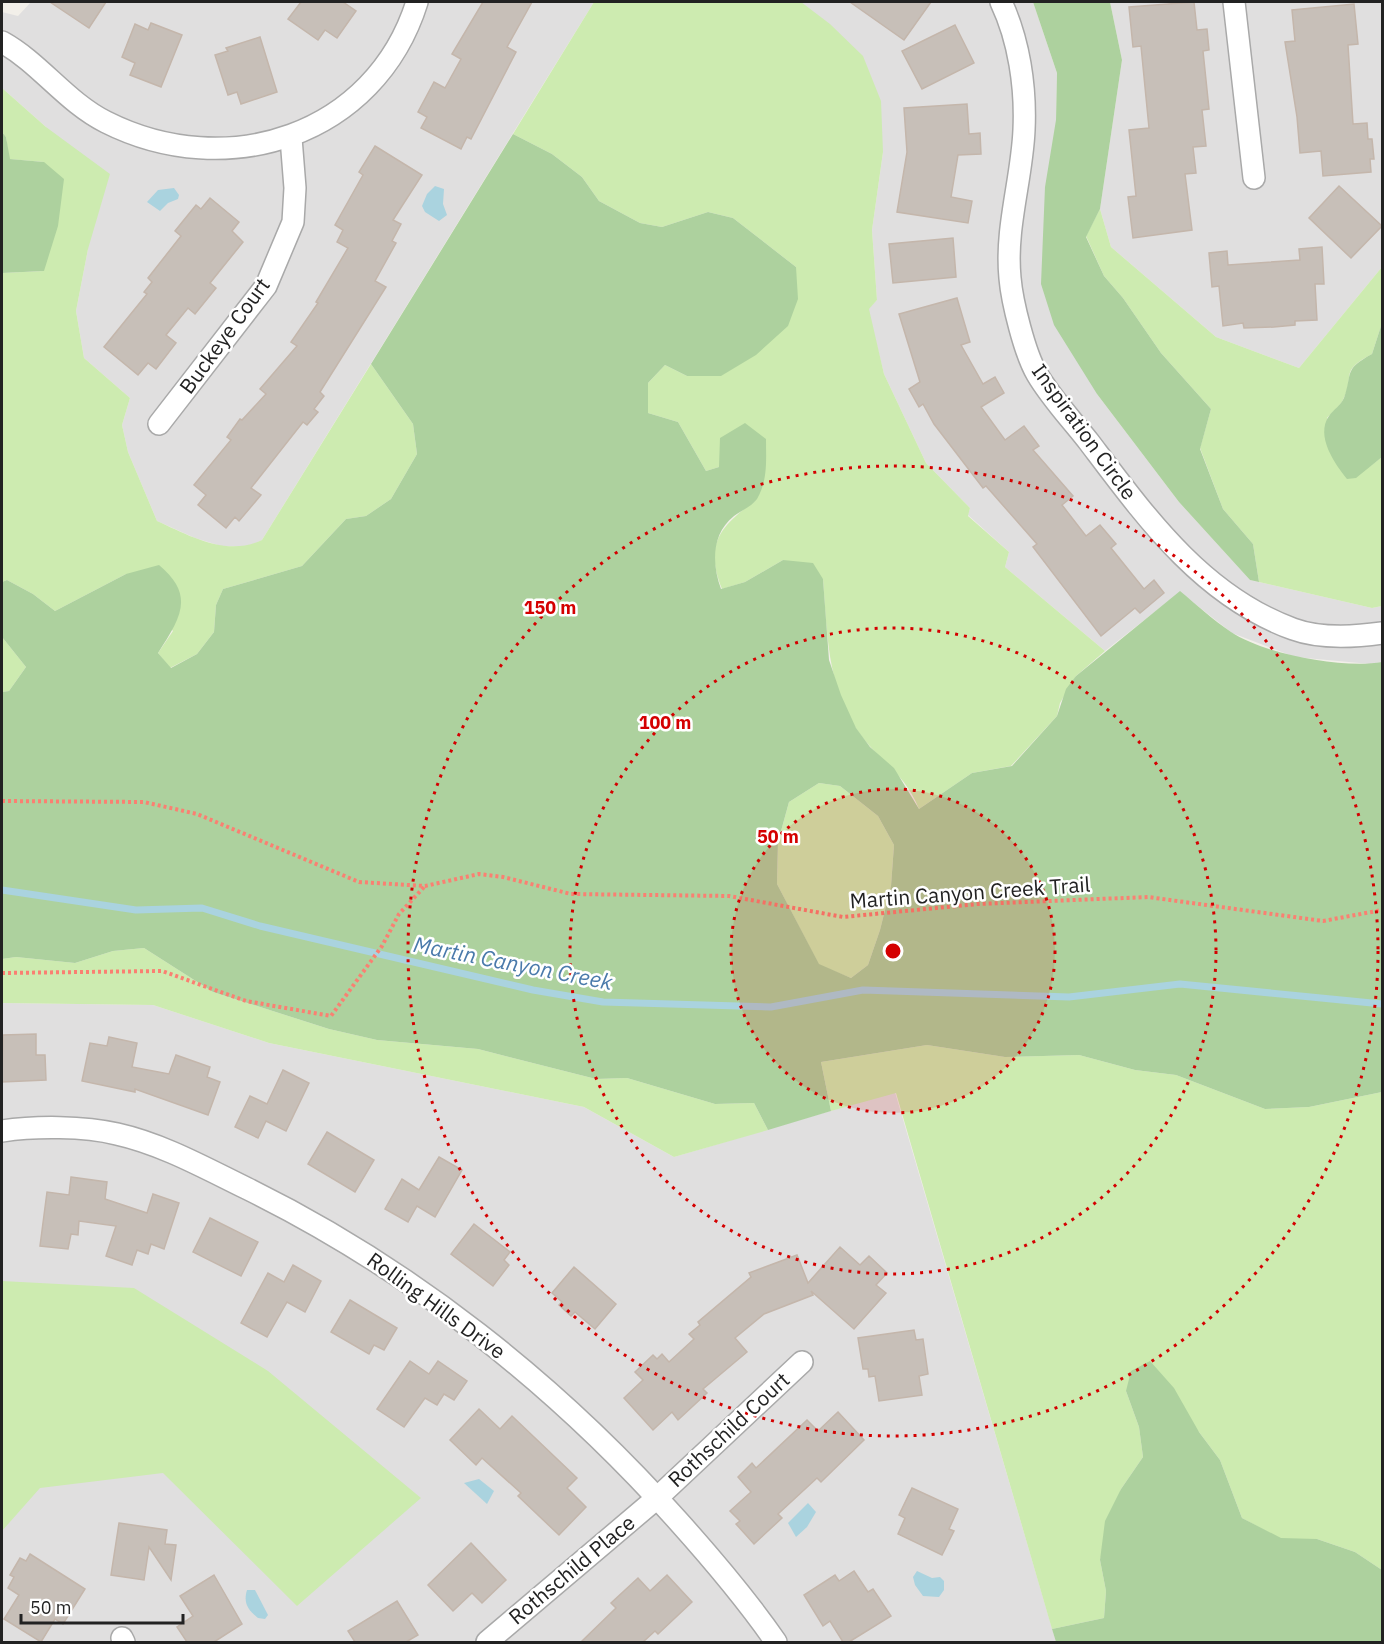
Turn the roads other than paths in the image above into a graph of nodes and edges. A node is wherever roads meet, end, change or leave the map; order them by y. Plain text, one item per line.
1 (417, 2) edge
2 (1000, 2) edge
3 (1234, 2) edge
4 (2, 42) edge
5 (291, 138) junction
6 (1254, 178) dead end
7 (159, 424) dead end
8 (1383, 633) edge
9 (2, 1131) edge
10 (802, 1362) dead end
11 (657, 1498) junction
12 (487, 1642) edge
13 (776, 1642) edge

1 - 5 street
2 - 8 street, Inspiration Circle
3 - 6 street
4 - 5 street
5 - 7 street, Buckeye Court
9 - 11 street, Rolling Hills Drive
10 - 11 street, Rothschild Court
11 - 12 street, Rothschild Place
11 - 13 street, Rolling Hills Drive

